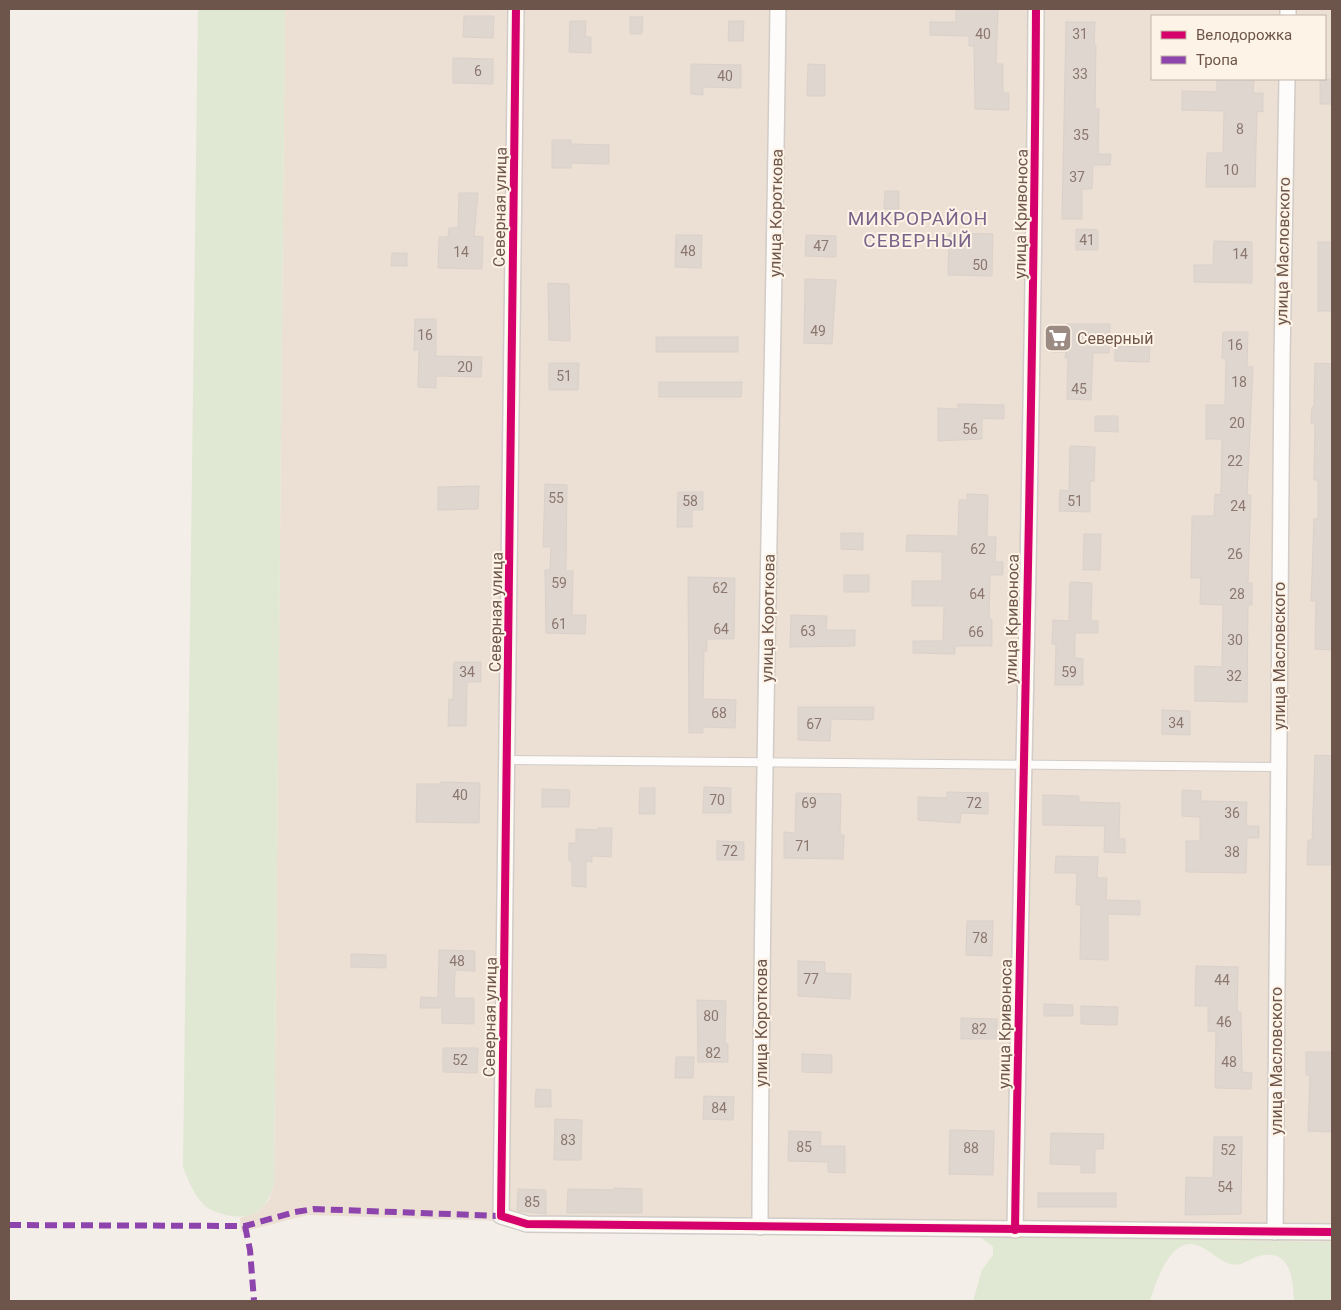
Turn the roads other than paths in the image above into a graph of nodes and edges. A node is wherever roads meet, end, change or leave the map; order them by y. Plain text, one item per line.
1 (516, 9) edge
2 (778, 9) edge
3 (1036, 9) edge
4 (1286, 80) edge
5 (508, 760) junction
6 (765, 763) junction
7 (1023, 764) junction
8 (1278, 767) junction
9 (760, 1227) junction
10 (1016, 1230) junction
11 (1275, 1232) junction
12 (1332, 1232) edge

1 - 5 street, Северная улица
2 - 6 street, улица Короткова
3 - 7 street, улица Кривоноса
4 - 8 street, улица Масловского
5 - 6 lane
5 - 9 street, Северная улица
6 - 7 lane
6 - 9 street, улица Короткова
7 - 8 lane
7 - 10 street, улица Кривоноса
8 - 11 street, улица Масловского
9 - 10 street
10 - 11 street
11 - 12 street

